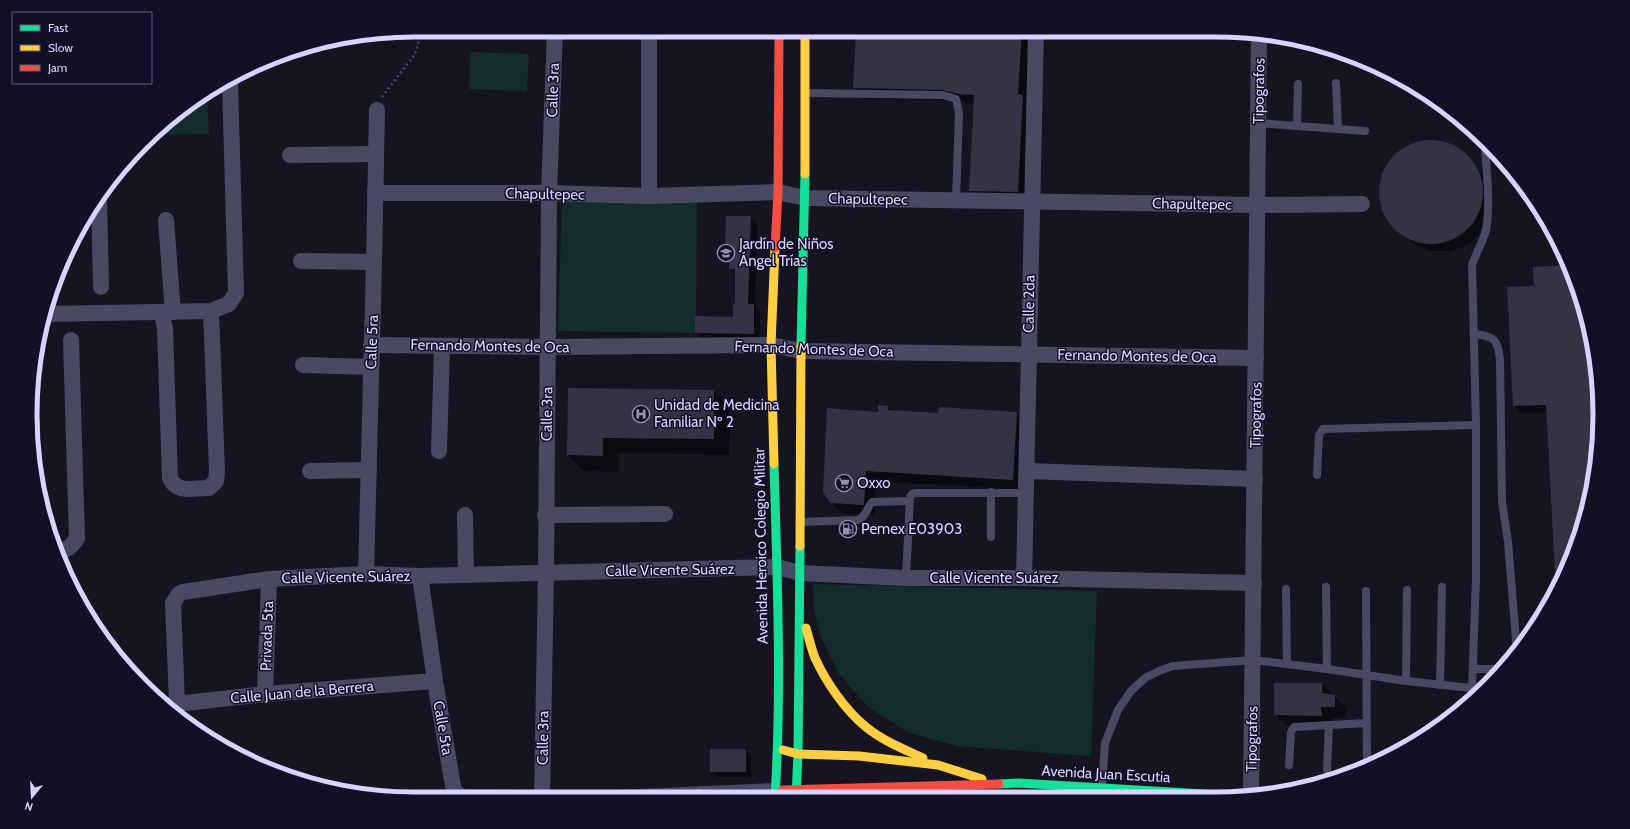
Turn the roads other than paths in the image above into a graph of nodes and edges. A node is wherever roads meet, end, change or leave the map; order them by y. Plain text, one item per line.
1 (555, 37) edge
2 (648, 37) edge
3 (779, 37) edge
4 (805, 37) edge
5 (1036, 37) edge
6 (1260, 40) edge
7 (1336, 83) dead end
8 (1298, 84) dead end
9 (230, 86) edge
10 (805, 93) junction
11 (377, 110) road end
12 (1258, 122) junction
13 (1297, 126) junction
14 (1338, 129) junction
15 (1365, 131) dead end
16 (1485, 151) edge
17 (376, 154) junction
18 (290, 155) dead end
19 (778, 192) junction
20 (375, 193) junction
21 (549, 193) junction
22 (649, 196) junction
23 (805, 198) junction
24 (956, 200) junction
25 (1031, 202) junction
26 (1362, 204) dead end
27 (1258, 205) junction
28 (100, 206) edge
29 (166, 220) dead end
30 (301, 261) dead end
31 (374, 262) junction
32 (101, 287) dead end
33 (211, 311) junction
34 (167, 312) junction
35 (51, 314) edge
36 (1474, 334) junction
37 (71, 340) dead end
38 (372, 345) junction
39 (771, 345) junction
40 (442, 346) junction
41 (548, 347) junction
42 (801, 351) junction
43 (1028, 354) junction
44 (1256, 358) junction
45 (303, 364) dead end
46 (371, 367) junction
47 (1476, 425) junction
48 (439, 451) dead end
49 (369, 470) junction
50 (310, 471) dead end
51 (1027, 471) junction
52 (1317, 475) dead end
53 (1255, 479) junction
54 (991, 492) junction
55 (1026, 493) junction
56 (910, 501) junction
57 (665, 514) dead end
58 (465, 515) dead end
59 (545, 515) junction
60 (800, 522) junction
61 (991, 537) dead end
62 (63, 551) edge
63 (777, 567) junction
64 (546, 572) junction
65 (800, 573) junction
66 (366, 574) junction
67 (466, 575) junction
68 (420, 576) junction
69 (906, 578) junction
70 (1024, 578) junction
71 (269, 579) junction
72 (1254, 583) junction
73 (1326, 587) dead end
74 (1442, 587) dead end
75 (1286, 589) dead end
76 (1407, 590) dead end
77 (1366, 591) dead end
78 (800, 613) junction
79 (1516, 642) edge
80 (1253, 660) junction
81 (1287, 664) junction
82 (1327, 669) junction
83 (1473, 669) junction
84 (1493, 669) edge
85 (1367, 674) junction
86 (435, 681) junction
87 (1406, 682) junction
88 (1440, 685) junction
89 (1476, 687) edge
90 (1475, 688) edge
91 (265, 694) junction
92 (173, 704) edge
93 (1367, 723) junction
94 (1329, 725) junction
95 (778, 749) junction
96 (798, 754) junction
97 (1367, 760) edge
98 (938, 765) junction
99 (1289, 765) dead end
100 (1327, 770) dead end
101 (996, 783) junction
102 (1102, 788) junction
103 (1019, 790) edge
104 (1250, 790) edge
105 (455, 792) edge
106 (542, 792) edge
107 (775, 792) edge
108 (796, 792) edge
109 (816, 792) edge
110 (1170, 792) edge

1 - 21 street, Calle 3ra
2 - 22 street
3 - 19 main road, Avenida Heroico Colegio Militar
4 - 10 main road
5 - 25 street, Calle 2da
6 - 12 street, Tipografos
7 - 14 lane
8 - 13 lane
9 - 33 street
10 - 23 main road
10 - 24 lane
11 - 17 street, Calle 5ra
12 - 13 lane
12 - 27 street, Tipografos
13 - 14 lane
14 - 15 lane
16 - 36 lane
17 - 18 street
17 - 20 street, Calle 5ra
19 - 22 street, Chapultepec
19 - 23 street, Chapultepec
19 - 39 main road, Avenida Heroico Colegio Militar
20 - 21 street, Chapultepec
20 - 31 street, Calle 5ra
21 - 22 street, Chapultepec
21 - 41 street, Calle 3ra
23 - 24 street, Chapultepec
23 - 42 main road
24 - 25 street, Chapultepec
25 - 27 street, Chapultepec
25 - 43 street, Calle 2da
26 - 27 street, Chapultepec
27 - 44 street, Tipografos
28 - 32 street
29 - 34 street
30 - 31 street
31 - 38 street, Calle 5ra
33 - 34 street
33 - 34 street
34 - 35 street
36 - 47 lane
36 - 79 lane
37 - 62 street
38 - 40 street, Fernando Montes de Oca
38 - 46 street, Calle 5ra
39 - 41 street, Fernando Montes de Oca
39 - 42 street, Fernando Montes de Oca
39 - 63 main road, Avenida Heroico Colegio Militar
40 - 41 street, Fernando Montes de Oca
40 - 48 street
41 - 59 street, Calle 3ra
42 - 43 street, Fernando Montes de Oca
42 - 60 main road
43 - 44 street, Fernando Montes de Oca
43 - 51 street, Calle 2da
44 - 53 street, Tipografos
45 - 46 street
46 - 49 street, Calle 5ra
47 - 52 lane
47 - 83 lane
49 - 50 street
49 - 66 street, Calle 5ra
51 - 53 street
51 - 55 street, Calle 2da
53 - 72 street, Tipografos
54 - 55 lane
54 - 56 lane
54 - 61 lane
55 - 70 street, Calle 2da
56 - 60 lane
56 - 69 lane
57 - 59 street
58 - 67 street
59 - 64 street, Calle 3ra
60 - 65 main road
63 - 64 street, Calle Vicente Suárez
63 - 65 street, Calle Vicente Suárez
63 - 95 main road, Avenida Heroico Colegio Militar
64 - 67 street, Calle Vicente Suárez
64 - 106 street, Calle 3ra
65 - 69 street, Calle Vicente Suárez
65 - 78 main road
66 - 68 street, Calle Vicente Suárez
66 - 71 street, Calle Vicente Suárez
67 - 68 street, Calle Vicente Suárez
68 - 86 street, Calle 5ta
69 - 70 street, Calle Vicente Suárez
70 - 72 street, Calle Vicente Suárez
71 - 91 street, Privada 5ta
71 - 92 street, Calle Vicente Suárez
72 - 80 street, Tipografos
73 - 82 lane
74 - 88 lane
75 - 81 lane
76 - 87 lane
77 - 85 lane
78 - 96 main road
78 - 98 main road
80 - 81 lane
80 - 102 lane
80 - 104 street, Tipografos
81 - 82 lane
82 - 85 lane
83 - 84 lane
83 - 89 lane
85 - 87 lane
85 - 93 lane
86 - 91 street, Calle Juan de la Berrera
86 - 105 street, Calle 5ta
87 - 88 lane
88 - 90 lane
91 - 92 street, Calle Juan de la Berrera
93 - 94 lane
93 - 97 lane
94 - 99 lane
94 - 100 lane
95 - 96 main road, Avenida Juan Escutia
95 - 107 main road, Avenida Heroico Colegio Militar
96 - 98 main road, Avenida Juan Escutia
96 - 108 main road
98 - 101 main road, Avenida Juan Escutia
101 - 103 main road, Avenida Juan Escutia
101 - 109 main road, Avenida Juan Escutia
102 - 103 main road, Avenida Juan Escutia
102 - 110 main road, Avenida Juan Escutia

